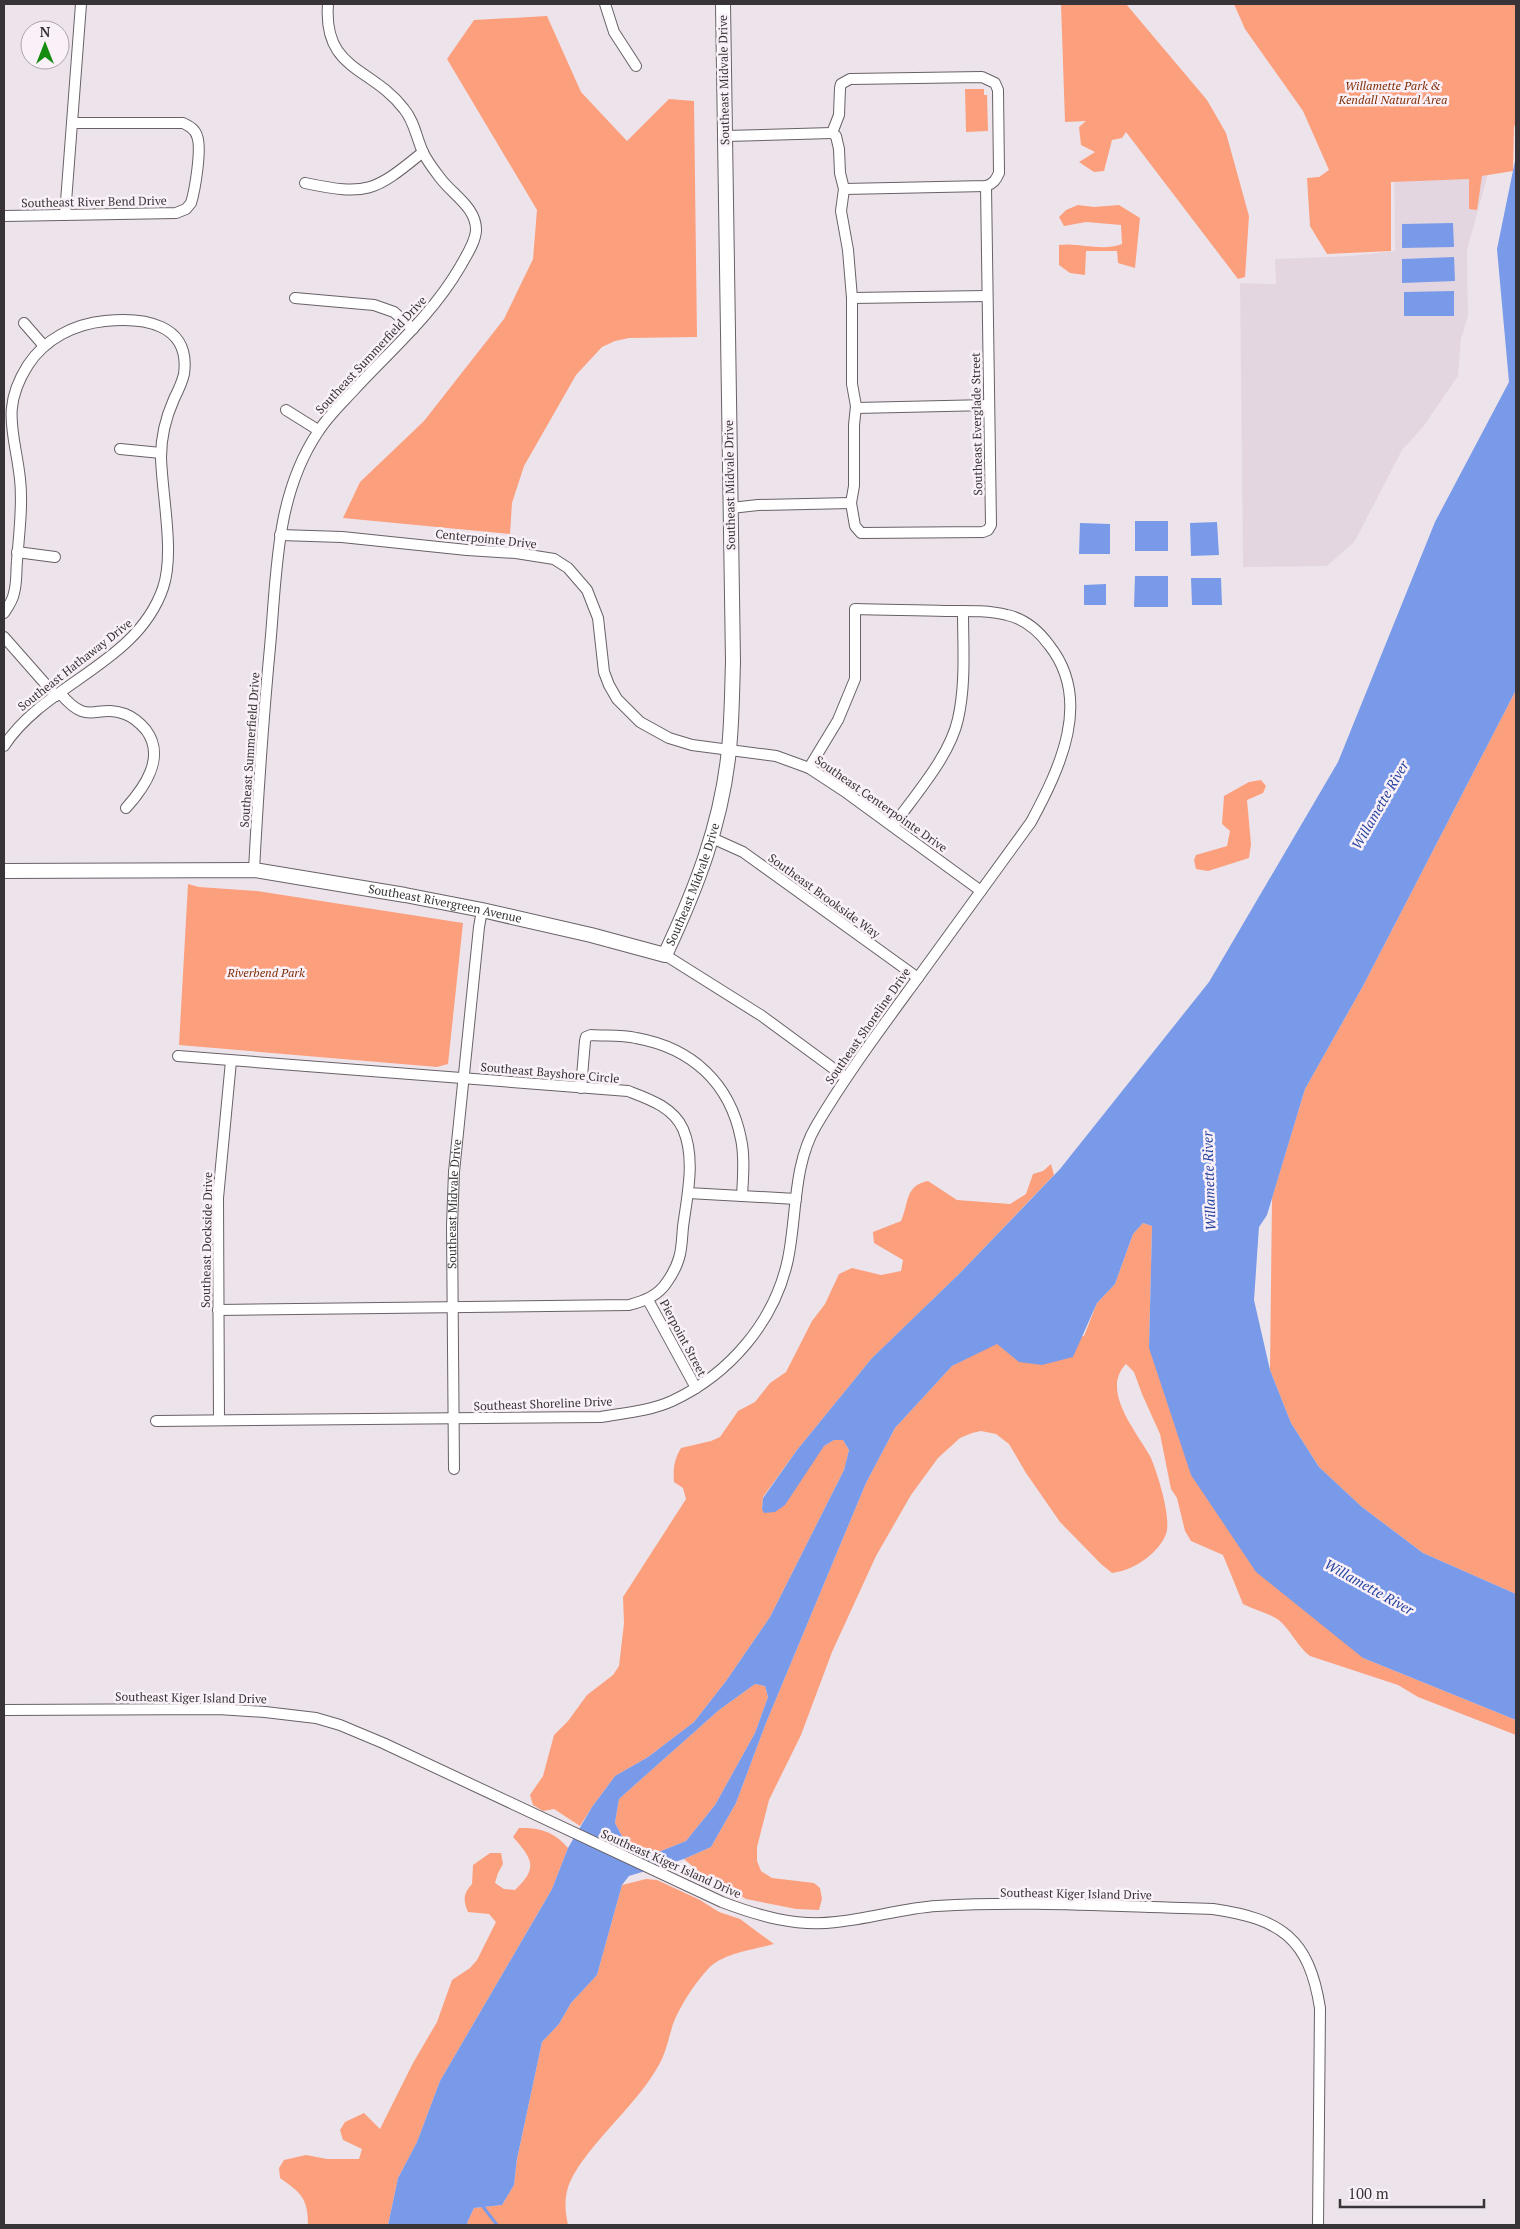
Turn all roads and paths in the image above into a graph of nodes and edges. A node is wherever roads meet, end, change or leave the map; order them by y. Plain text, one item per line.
1 (81, 4) edge
2 (328, 4) edge
3 (605, 4) edge
4 (723, 4) edge
5 (636, 66) dead end
6 (72, 123) junction
7 (832, 133) junction
8 (726, 136) junction
9 (423, 152) junction
10 (305, 183) dead end
11 (986, 186) junction
12 (844, 189) junction
13 (65, 215) junction
14 (4, 216) edge
15 (988, 296) junction
16 (295, 298) dead end
17 (852, 298) junction
18 (24, 323) dead end
19 (414, 328) junction
20 (44, 346) junction
21 (989, 405) junction
22 (856, 408) junction
23 (286, 410) dead end
24 (318, 430) junction
25 (120, 449) dead end
26 (161, 453) junction
27 (851, 503) junction
28 (731, 508) junction
29 (280, 535) junction
30 (18, 552) junction
31 (55, 557) dead end
32 (963, 611) junction
33 (4, 613) edge
34 (4, 637) edge
35 (58, 694) junction
36 (4, 746) edge
37 (729, 750) junction
38 (809, 768) junction
39 (126, 808) dead end
40 (893, 826) junction
41 (712, 838) junction
42 (254, 870) junction
43 (4, 871) edge
44 (981, 891) junction
45 (482, 910) junction
46 (665, 955) junction
47 (918, 978) junction
48 (178, 1056) dead end
49 (231, 1061) junction
50 (846, 1077) junction
51 (464, 1078) junction
52 (581, 1088) junction
53 (688, 1193) junction
54 (742, 1196) junction
55 (796, 1199) junction
56 (648, 1300) junction
57 (452, 1306) junction
58 (218, 1310) junction
59 (696, 1388) junction
60 (156, 1420) dead end
61 (220, 1420) junction
62 (452, 1420) junction
63 (454, 1469) dead end
64 (4, 1710) edge
65 (1318, 2225) edge

1 - 6 street
2 - 9 street, Southeast Summerfield Drive
3 - 5 street
4 - 8 street, Southeast Midvale Drive
6 - 13 street
6 - 13 street, Southeast River Bend Drive
7 - 8 street
7 - 11 street
7 - 12 street
8 - 28 street, Southeast Midvale Drive
9 - 10 street
9 - 19 street, Southeast Summerfield Drive
11 - 12 street
11 - 15 street, Southeast Everglade Street
12 - 17 street
13 - 14 street, Southeast River Bend Drive
15 - 17 street
15 - 21 street, Southeast Everglade Street
16 - 19 street
17 - 22 street
18 - 20 street
19 - 24 street, Southeast Summerfield Drive
20 - 26 street, Southeast Hathaway Drive
20 - 30 street, Southeast Hathaway Drive
21 - 22 street
21 - 27 street, Southeast Everglade Street
22 - 27 street
23 - 24 street
24 - 29 street, Southeast Summerfield Drive
25 - 26 street
26 - 35 street, Southeast Hathaway Drive
27 - 28 street
28 - 37 street, Southeast Midvale Drive
29 - 37 street, Centerpointe Drive
29 - 42 street, Southeast Summerfield Drive
30 - 31 street
30 - 33 street, Southeast Hathaway Drive
32 - 38 street, Southeast Shoreline Drive
32 - 40 street
32 - 44 street, Southeast Shoreline Drive
34 - 35 street
35 - 36 street, Southeast Hathaway Drive
35 - 39 street
37 - 38 street, Southeast Centerpointe Drive
37 - 41 street, Southeast Midvale Drive
38 - 40 street, Southeast Centerpointe Drive
40 - 44 street, Southeast Centerpointe Drive
41 - 46 street, Southeast Midvale Drive
41 - 47 street, Southeast Brookside Way
42 - 43 street, Southeast Rivergreen Avenue
42 - 45 street, Southeast Rivergreen Avenue
44 - 47 street, Southeast Shoreline Drive
45 - 46 street, Southeast Rivergreen Avenue
45 - 51 street, Southeast Midvale Drive
46 - 50 street, Southeast Rivergreen Avenue
47 - 50 street, Southeast Shoreline Drive
48 - 49 street, Southeast Bayshore Circle
49 - 51 street, Southeast Bayshore Circle
49 - 58 street, Southeast Dockside Drive
50 - 55 street, Southeast Shoreline Drive
51 - 52 street, Southeast Bayshore Circle
51 - 57 street, Southeast Midvale Drive
52 - 53 street, Southeast Bayshore Circle
52 - 54 street
53 - 54 street
53 - 56 street, Southeast Bayshore Circle
54 - 55 street
55 - 59 street, Southeast Shoreline Drive
56 - 57 street
56 - 59 street, Pierpoint Street
57 - 58 street
57 - 62 street, Southeast Midvale Drive
58 - 61 street, Southeast Dockside Drive
59 - 62 street, Southeast Shoreline Drive
60 - 61 street, Southeast Shoreline Drive
61 - 62 street, Southeast Shoreline Drive
62 - 63 street, Southeast Midvale Drive
64 - 65 street, Southeast Kiger Island Drive

